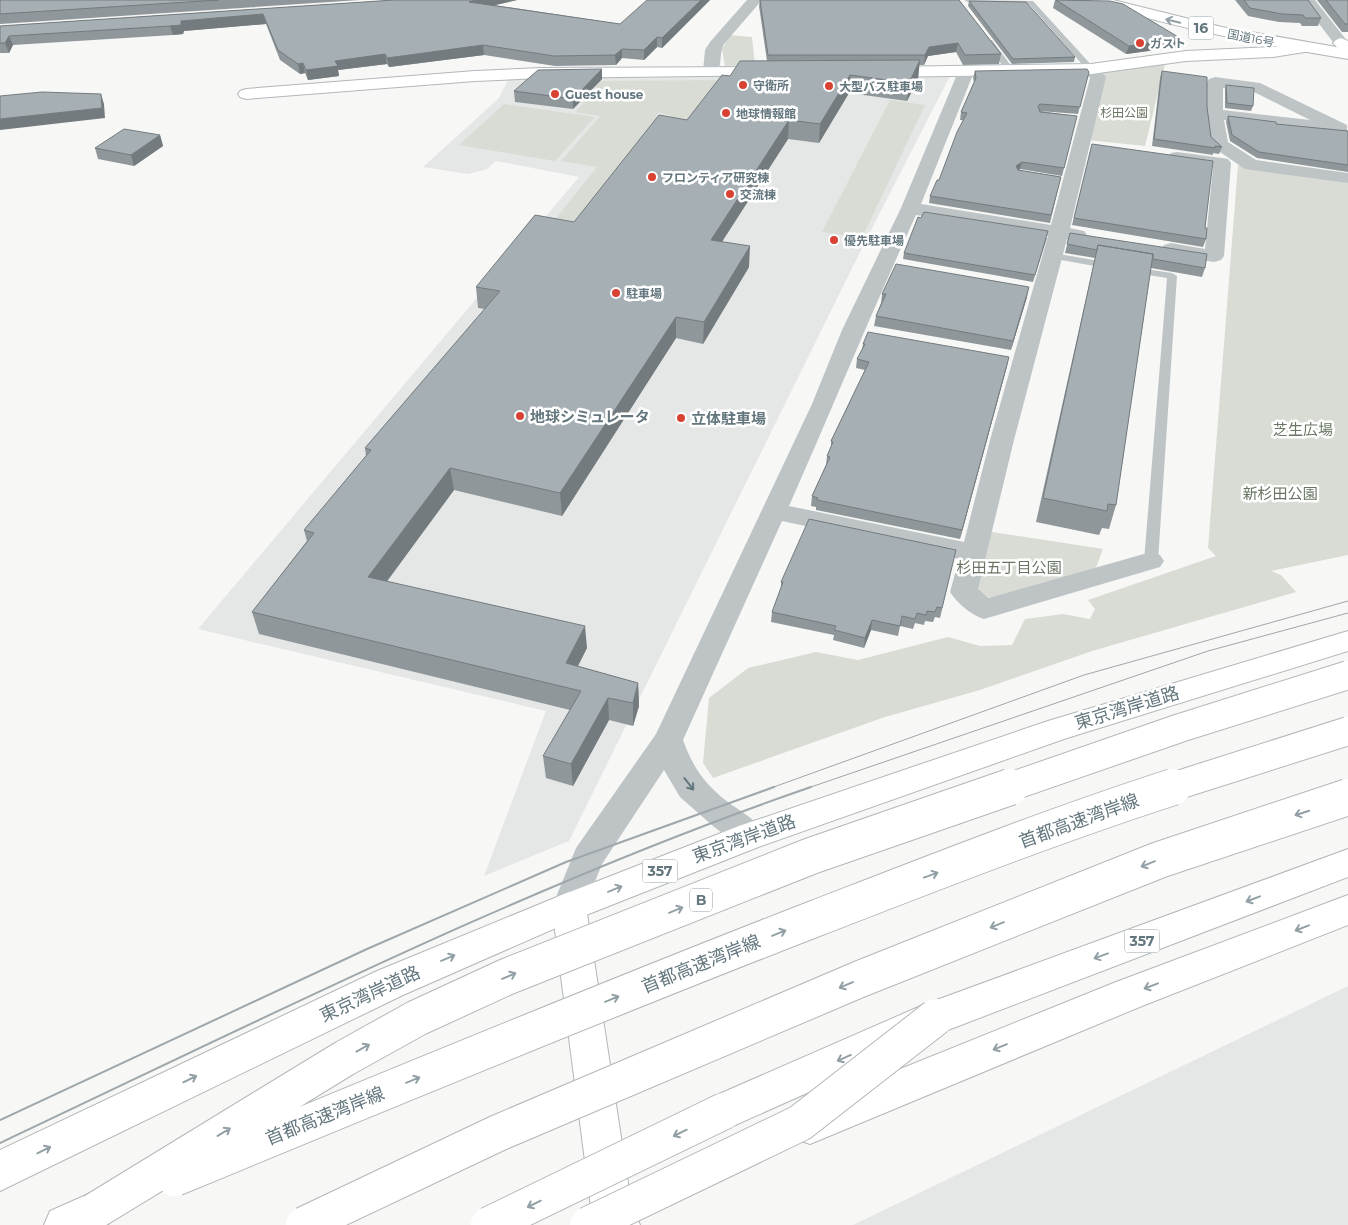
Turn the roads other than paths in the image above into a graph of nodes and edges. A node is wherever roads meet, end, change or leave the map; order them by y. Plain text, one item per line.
1 (755, 0) edge
2 (968, 0) edge
3 (1098, 0) edge
4 (1144, 0) edge
5 (1308, 0) edge
6 (981, 32) edge
7 (1347, 47) edge
8 (1306, 48) junction
9 (1091, 69) junction
10 (711, 71) junction
11 (1011, 71) junction
12 (786, 72) edge
13 (865, 72) edge
14 (966, 72) junction
15 (246, 94) dead end
16 (1215, 114) junction
17 (1344, 130) edge
18 (1157, 154) edge
19 (1348, 178) edge
20 (910, 208) junction
21 (1059, 232) junction
22 (1098, 238) edge
23 (1156, 247) edge
24 (1053, 256) junction
25 (775, 510) junction
26 (974, 553) junction
27 (1151, 562) joint
28 (1348, 641) edge
29 (1348, 675) edge
30 (1348, 731) edge
31 (668, 740) junction
32 (1348, 797) edge
33 (750, 836) junction
34 (1348, 863) edge
35 (569, 908) junction
36 (1348, 910) edge
37 (936, 1017) junction
38 (0, 1171) edge
39 (78, 1218) edge
40 (606, 1219) edge
41 (304, 1225) edge
42 (489, 1225) edge
43 (574, 1225) edge

1 - 10 street
2 - 9 lane
8 -> 3 main road, 国道16号 / 16
4 - 7 main road, 国道16号 / 16
5 - 7 street
6 - 11 lane
7 - 8 main road, 国道16号 / 16
8 - 9 main road
9 - 11 main road
9 - 21 street
10 - 12 main road
10 - 15 main road
11 - 14 main road
13 - 14 main road
14 - 20 street
16 - 17 street
16 - 17 street
16 - 19 street
18 - 23 street
20 - 21 street
20 - 25 street
21 - 22 street
21 - 24 street
24 - 26 street
24 - 27 lane
25 - 26 street
25 - 31 street
26 - 27 street
28 - 33 main road, 東京湾岸道路 / 357
39 -> 29 main road, B, bridge
39 -> 30 main road, 首都高速湾岸線 / B, bridge
31 -> 33 street
31 - 35 street
32 -> 41 main road, bridge
35 -> 33 main road, 東京湾岸道路 / 357
34 -> 37 main road, 357
38 -> 35 main road, 東京湾岸道路 / 357
35 - 40 main road
36 -> 40 main road
37 - 40 main road, bridge
37 -> 42 main road, 357, bridge
40 - 43 main road

